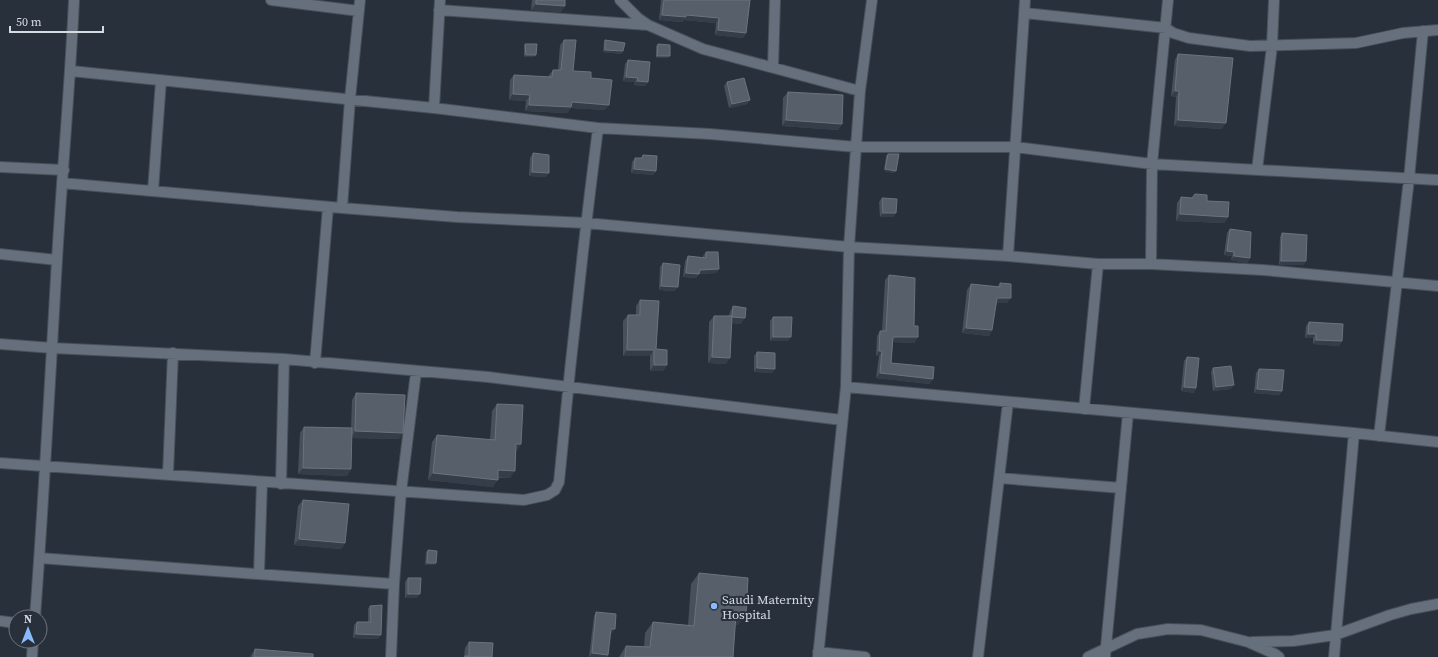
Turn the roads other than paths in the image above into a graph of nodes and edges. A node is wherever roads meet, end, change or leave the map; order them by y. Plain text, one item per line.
1 (74, 0) edge
2 (271, 0) edge
3 (360, 0) edge
4 (620, 0) edge
5 (775, 0) edge
6 (872, 0) edge
7 (1025, 0) edge
8 (1168, 0) edge
9 (1274, 0) edge
10 (440, 5) edge
11 (359, 11) junction
12 (1025, 13) junction
13 (648, 25) junction
14 (1166, 28) junction
15 (1438, 30) edge
16 (1423, 31) junction
17 (1272, 46) junction
18 (773, 67) junction
19 (71, 71) junction
20 (162, 80) junction
21 (860, 91) junction
22 (350, 99) junction
23 (434, 108) junction
24 (598, 128) junction
25 (856, 147) junction
26 (1015, 147) junction
27 (1152, 164) junction
28 (0, 167) edge
29 (64, 170) junction
30 (1257, 170) junction
31 (1410, 179) junction
32 (1438, 180) edge
33 (62, 183) junction
34 (153, 191) junction
35 (328, 207) junction
36 (342, 208) junction
37 (586, 224) junction
38 (849, 247) junction
39 (0, 254) edge
40 (1008, 256) junction
41 (57, 260) junction
42 (1098, 264) junction
43 (1150, 264) junction
44 (1397, 283) junction
45 (1438, 286) edge
46 (0, 344) edge
47 (52, 348) junction
48 (173, 353) junction
49 (284, 359) junction
50 (315, 363) junction
51 (416, 372) junction
52 (568, 386) junction
53 (846, 387) junction
54 (1008, 402) junction
55 (1084, 409) junction
56 (1128, 413) junction
57 (842, 420) junction
58 (1354, 433) junction
59 (1379, 436) junction
60 (1438, 442) edge
61 (0, 463) edge
62 (45, 466) junction
63 (168, 474) junction
64 (999, 478) junction
65 (262, 482) junction
66 (281, 484) junction
67 (1121, 488) junction
68 (401, 492) junction
69 (39, 558) junction
70 (259, 574) junction
71 (394, 584) junction
72 (1438, 604) edge
73 (36, 609) edge
74 (1335, 635) junction
75 (1248, 642) junction
76 (1106, 653) edge
77 (818, 654) edge
78 (391, 657) edge
79 (865, 657) edge
80 (978, 657) edge
81 (1088, 657) edge
82 (1279, 657) edge
83 (1334, 657) edge

1 - 19 street
2 - 11 street
3 - 11 street
4 - 13 street
5 - 18 street
6 - 21 street
7 - 12 street
8 - 14 street
9 - 17 street
10 - 13 street
10 - 23 street
11 - 22 street
12 - 14 street
12 - 26 street
13 - 18 street
14 - 17 street
14 - 27 street
15 - 16 street
16 - 17 street
16 - 31 street
17 - 30 street
18 - 21 street
19 - 20 street
19 - 29 street
20 - 22 street
20 - 34 street
21 - 25 street
22 - 23 street
22 - 36 street
23 - 24 street
24 - 25 street
24 - 37 street
25 - 26 street
25 - 38 street
26 - 27 street
26 - 40 street
27 - 30 street
27 - 43 street
28 - 29 street
29 - 33 street
30 - 31 street
31 - 32 street
31 - 44 street
33 - 34 street
33 - 41 street
34 - 35 street
35 - 36 street
35 - 50 street
36 - 37 street
37 - 38 street
37 - 52 street
38 - 40 street
38 - 53 street
39 - 41 street
40 - 42 street
41 - 47 street
42 - 43 street
42 - 55 street
43 - 44 street
44 - 45 street
44 - 59 street
46 - 47 street
47 - 48 street
47 - 62 street
48 - 49 street
48 - 63 street
49 - 50 street
49 - 66 street
50 - 51 street
51 - 52 street
51 - 68 street
52 - 57 street
52 - 68 street
53 - 54 street
53 - 57 street
54 - 55 street
54 - 64 street
55 - 56 street
56 - 58 street
56 - 67 street
57 - 77 street
58 - 59 street
58 - 74 street
59 - 60 street
61 - 62 street
62 - 63 street
62 - 69 street
63 - 65 street
64 - 67 street
64 - 80 street
65 - 66 street
65 - 70 street
66 - 68 street
67 - 76 street
68 - 71 street
69 - 70 street
69 - 73 street
70 - 71 street
71 - 78 street
72 - 74 street
74 - 75 street
74 - 83 street
75 - 76 street
75 - 82 street
76 - 81 street
77 - 79 street

